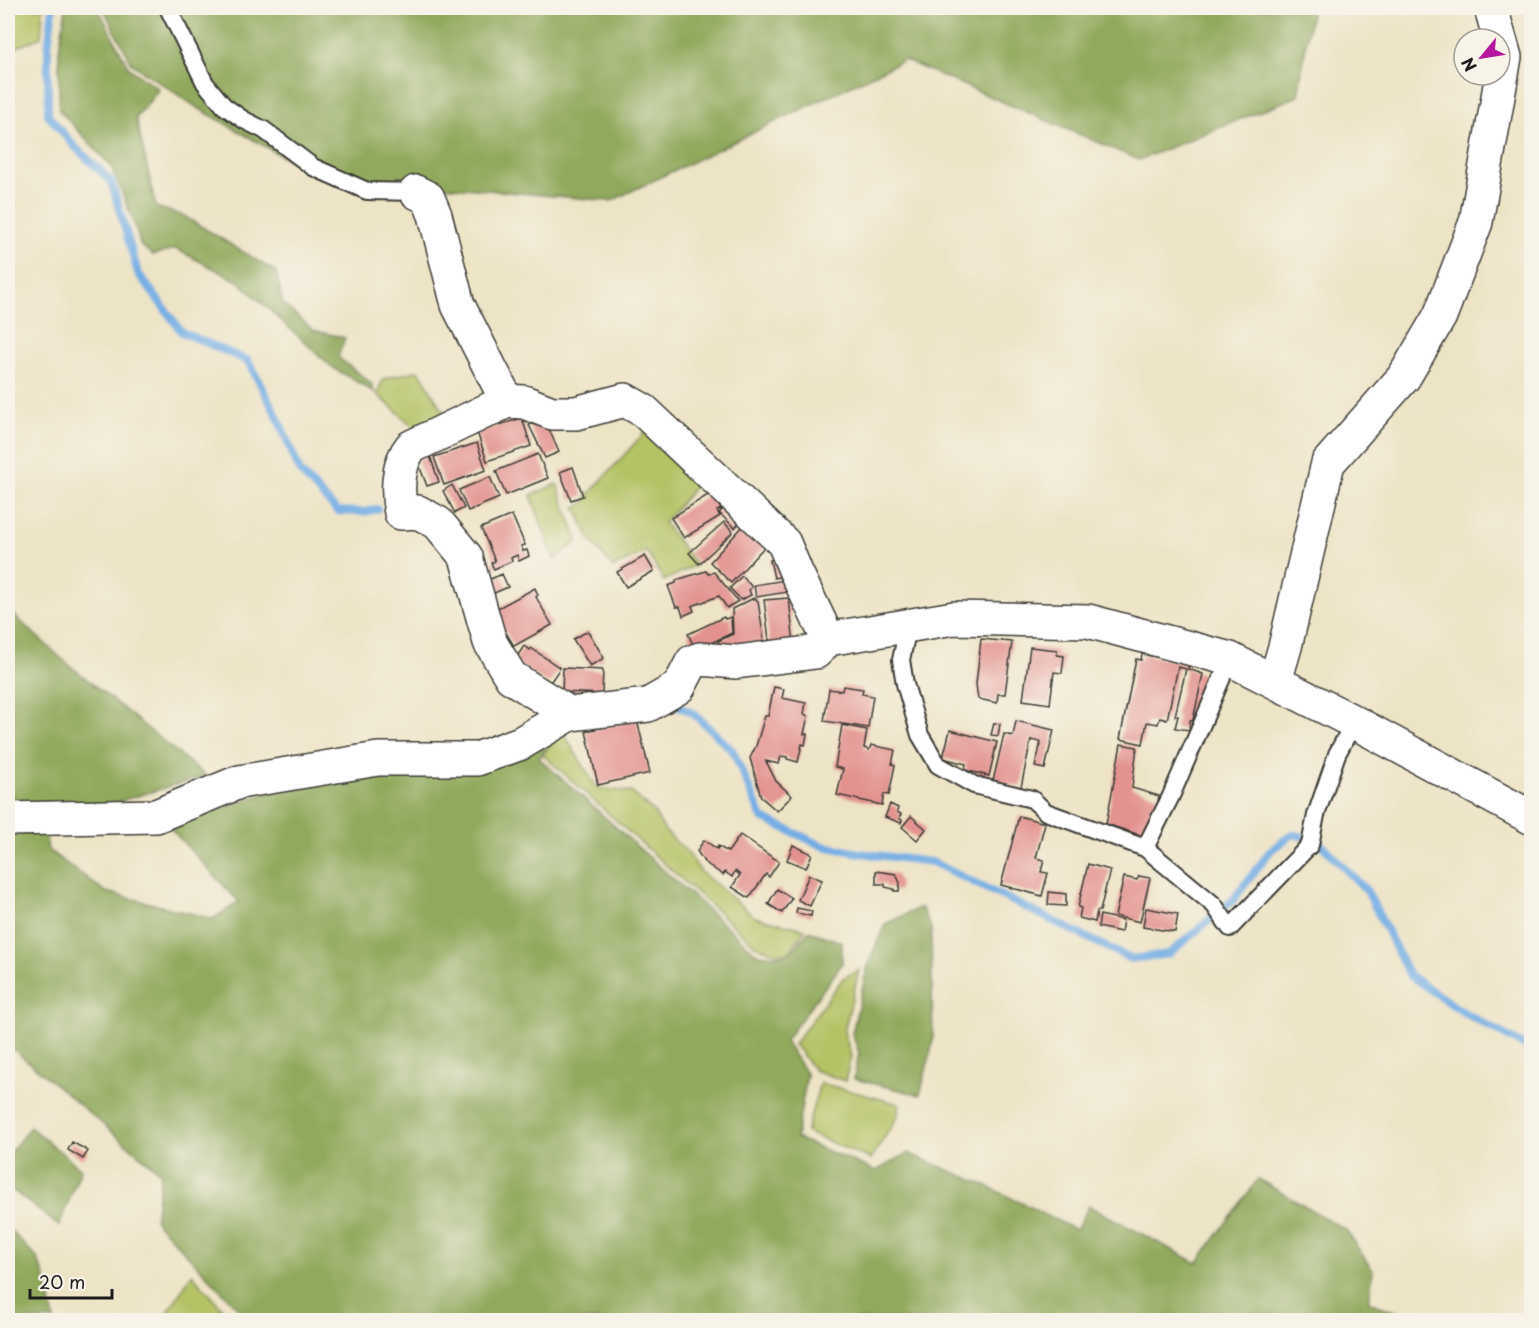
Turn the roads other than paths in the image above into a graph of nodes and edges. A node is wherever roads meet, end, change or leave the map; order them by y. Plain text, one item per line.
1 (168, 8) edge
2 (1491, 8) edge
3 (416, 192) joint
4 (507, 401) junction
5 (906, 626) junction
6 (828, 639) junction
7 (1230, 659) junction
8 (1275, 681) junction
9 (570, 714) junction
10 (1354, 722) junction
11 (1532, 818) edge
12 (8, 819) edge
13 (1145, 848) junction

1 - 3 lane
2 - 8 street
3 - 4 street
4 - 6 street
4 - 9 street
5 - 6 street
5 - 7 street
5 - 13 lane
6 - 9 street
7 - 8 street
7 - 13 lane
8 - 10 street
9 - 12 street
10 - 11 street
10 - 13 lane

